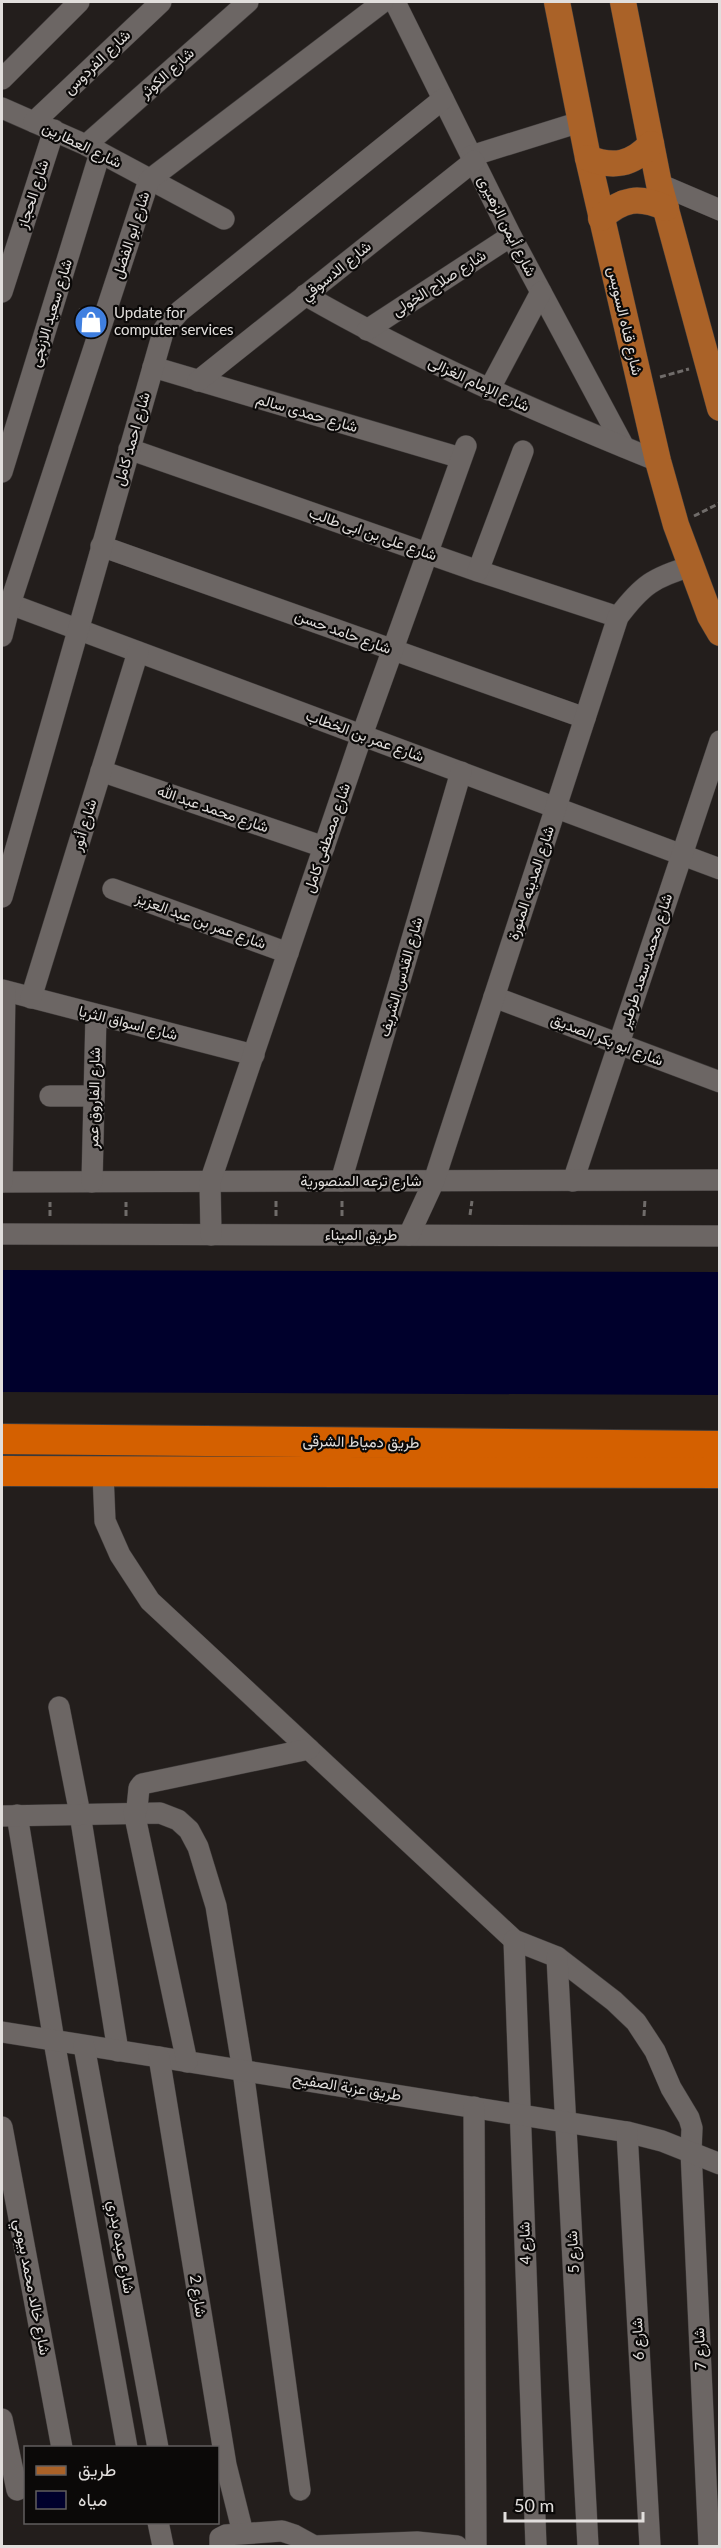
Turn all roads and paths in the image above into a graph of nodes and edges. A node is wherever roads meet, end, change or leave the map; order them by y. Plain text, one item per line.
1 (79, 2) edge
2 (161, 2) edge
3 (248, 2) edge
4 (383, 2) edge
5 (395, 2) edge
6 (557, 2) edge
7 (623, 2) edge
8 (2, 79) edge
9 (443, 99) junction
10 (2, 108) edge
11 (34, 122) junction
12 (580, 122) junction
13 (54, 130) junction
14 (651, 144) junction
15 (93, 149) junction
16 (473, 158) junction
17 (588, 158) junction
18 (149, 180) junction
19 (659, 184) junction
20 (666, 208) junction
21 (720, 210) edge
22 (602, 218) junction
23 (225, 219) dead end
24 (511, 236) junction
25 (2, 291) edge
26 (541, 292) junction
27 (305, 295) junction
28 (367, 330) junction
29 (708, 364) junction
30 (153, 367) junction
31 (198, 381) junction
32 (639, 382) junction
33 (489, 390) junction
34 (720, 408) edge
35 (624, 447) junction
36 (129, 449) junction
37 (523, 451) dead end
38 (464, 452) joint
39 (658, 461) junction
40 (2, 472) edge
41 (720, 503) edge
42 (676, 525) junction
43 (101, 546) junction
44 (428, 553) junction
45 (692, 566) junction
46 (478, 571) junction
47 (10, 604) junction
48 (618, 616) junction
49 (77, 629) junction
50 (720, 633) edge
51 (2, 636) edge
52 (393, 650) junction
53 (138, 652) junction
54 (585, 718) junction
55 (362, 735) junction
56 (720, 741) edge
57 (101, 771) junction
58 (461, 772) junction
59 (555, 808) junction
60 (324, 847) junction
61 (681, 855) junction
62 (720, 869) edge
63 (113, 889) dead end
64 (2, 897) edge
65 (288, 953) junction
66 (3, 990) edge
67 (494, 997) junction
68 (31, 998) junction
69 (96, 1015) junction
70 (619, 1044) junction
71 (254, 1055) junction
72 (720, 1082) edge
73 (51, 1096) dead end
74 (94, 1096) junction
75 (720, 1180) edge
76 (341, 1181) junction
77 (434, 1181) junction
78 (473, 1181) junction
79 (573, 1181) junction
80 (646, 1181) junction
81 (2, 1182) edge
82 (50, 1182) junction
83 (92, 1182) junction
84 (126, 1182) junction
85 (210, 1182) junction
86 (276, 1182) junction
87 (2, 1234) edge
88 (50, 1234) junction
89 (126, 1234) junction
90 (211, 1235) junction
91 (276, 1235) junction
92 (342, 1235) junction
93 (409, 1235) junction
94 (468, 1235) junction
95 (644, 1236) junction
96 (720, 1236) edge
97 (2, 1439) edge
98 (720, 1446) edge
99 (2, 1472) edge
100 (103, 1473) junction
101 (720, 1473) edge
102 (59, 1707) dead end
103 (309, 1749) junction
104 (6, 1811) edge
105 (134, 1812) junction
106 (80, 1814) junction
107 (514, 1940) junction
108 (557, 1957) junction
109 (2, 2032) edge
110 (54, 2040) junction
111 (84, 2046) junction
112 (118, 2051) junction
113 (159, 2057) junction
114 (187, 2062) junction
115 (243, 2071) junction
116 (474, 2108) junction
117 (520, 2115) junction
118 (566, 2123) junction
119 (2, 2127) edge
120 (627, 2132) junction
121 (691, 2151) junction
122 (720, 2164) edge
123 (2, 2419) edge
124 (62, 2446) edge
125 (128, 2446) edge
126 (158, 2446) edge
127 (16, 2490) dead end
128 (300, 2490) dead end
129 (158, 2524) edge
130 (243, 2533) junction
131 (164, 2547) edge
132 (220, 2547) edge
133 (457, 2547) edge
134 (476, 2547) edge
135 (536, 2547) edge
136 (588, 2547) edge
137 (650, 2547) edge
138 (709, 2547) edge

1 - 8 street
2 - 11 street, شارع الفردوس
3 - 15 street, شارع الكوثر
4 - 18 street, شارع ابو الفضل
5 - 9 street, شارع أيمن الزهيرى
6 - 12 main road, شارع قناه السويس
7 - 14 main road
9 - 16 street, شارع أيمن الزهيرى
9 - 30 street, شارع احمد كامل
10 - 11 street, شارع العطارين
11 - 13 street, شارع العطارين
12 - 16 street
12 - 17 main road, شارع قناه السويس
13 - 15 street, شارع العطارين
13 - 25 street, شارع الحجاز
14 - 17 main road
14 - 19 main road
15 - 18 street, شارع العطارين
15 - 40 street, شارع سعيد الازنجى
16 - 24 street, شارع أيمن الزهيرى
16 - 27 street, شارع الدسوقي
17 - 22 main road, شارع قناه السويس
18 - 23 street, شارع العطارين
18 - 47 street, شارع ابو الفضل
19 - 20 main road
19 - 21 street
20 - 22 main road
20 - 29 main road
22 - 32 main road, شارع قناه السويس
24 - 26 street, شارع أيمن الزهيرى
24 - 28 street, شارع صلاح الخولى
26 - 33 street
26 - 35 street, شارع أيمن الزهيرى
27 - 28 street, شارع الإمام الغزالى
27 - 31 street, شارع الدسوقي
28 - 33 street, شارع الإمام الغزالى
29 - 32 path
29 - 34 main road
30 - 31 street, شارع حمدى سالم
30 - 36 street, شارع احمد كامل
31 - 38 street, شارع حمدى سالم
32 - 39 main road, شارع قناه السويس
33 - 35 street, شارع الإمام الغزالى
35 - 39 street, شارع الإمام الغزالى
36 - 43 street, شارع احمد كامل
36 - 44 street, شارع على بن ابى طالب
37 - 46 street
38 - 44 street, شارع مصطفى كامل
39 - 42 main road, شارع قناه السويس
41 - 42 path
42 - 45 main road, شارع قناه السويس
43 - 49 street, شارع احمد كامل
43 - 52 street, شارع حامد حسن
44 - 46 street, شارع على بن ابى طالب
44 - 52 street, شارع مصطفى كامل
45 - 48 street, شارع المدينه المنورة
45 - 50 main road, شارع قناه السويس
46 - 48 street, شارع على بن ابى طالب
47 - 49 street, شارع عمر بن الخطاب
47 - 51 street, شارع ابو الفضل
48 - 54 street, شارع المدينه المنورة
49 - 53 street, شارع عمر بن الخطاب
49 - 64 street, شارع احمد كامل
52 - 54 street, شارع حامد حسن
52 - 55 street, شارع مصطفى كامل
53 - 55 street, شارع عمر بن الخطاب
53 - 57 street, شارع أنور
54 - 59 street, شارع المدينه المنورة
55 - 58 street, شارع عمر بن الخطاب
55 - 60 street, شارع مصطفى كامل
56 - 61 street, شارع محمد سعد طرطير
57 - 60 street, شارع محمد عبد الله
57 - 68 street, شارع أنور
58 - 59 street, شارع عمر بن الخطاب
58 - 76 street, شارع القدس الشريف
59 - 61 street, شارع عمر بن الخطاب
59 - 67 street, شارع المدينه المنورة
60 - 65 street, شارع مصطفى كامل
61 - 62 street, شارع عمر بن الخطاب
61 - 70 street, شارع محمد سعد طرطير
63 - 65 street, شارع عمر بن عبد العزيز
65 - 71 street, شارع مصطفى كامل
66 - 68 street, شارع اسواق الثريا
66 - 81 street
67 - 70 street, شارع ابو بكر الصديق
67 - 77 street, شارع المدينه المنورة
68 - 69 street, شارع اسواق الثريا
69 - 71 street, شارع اسواق الثريا
69 - 74 street, شارع الفاروق عمر
70 - 72 street, شارع ابو بكر الصديق
70 - 79 street, شارع محمد سعد طرطير
71 - 85 street, شارع مصطفى كامل
73 - 74 street
74 - 83 street, شارع الفاروق عمر
75 - 80 street, شارع ترعه المنصورية
76 - 77 street, شارع ترعه المنصورية
76 - 86 street, شارع ترعه المنصورية
76 - 92 path
77 - 78 street, شارع ترعه المنصورية
77 - 93 street, شارع المدينه المنورة
78 - 79 street, شارع ترعه المنصورية
78 - 94 path
79 - 80 street, شارع ترعه المنصورية
80 - 95 path
81 - 82 street, شارع ترعه المنصورية
82 - 83 street, شارع ترعه المنصورية
82 - 88 path
83 - 84 street, شارع ترعه المنصورية
84 - 85 street, شارع ترعه المنصورية
84 - 89 path
85 - 86 street, شارع ترعه المنصورية
85 - 90 street, شارع مصطفى كامل
86 - 91 path
87 - 88 street, طريق الميناء
88 - 89 street, طريق الميناء
89 - 90 street, طريق الميناء
90 - 91 street, طريق الميناء
91 - 92 street, طريق الميناء
92 - 93 street, طريق الميناء
93 - 94 street, طريق الميناء
94 - 95 street, طريق الميناء
95 - 96 street, طريق الميناء
97 - 98 highway, طريق دمياط الشرقى
99 - 100 highway, طريق دمياط الشرقى
100 - 101 highway, طريق دمياط الشرقى
100 - 103 street
102 - 106 street
103 - 105 street
103 - 107 street
104 - 106 street
104 - 110 street
105 - 106 street
105 - 114 street
105 - 115 street
106 - 112 street
107 - 108 street, شارع 7
107 - 117 street, شارع 4
108 - 118 street, شارع 5
108 - 121 street, شارع 7
109 - 110 street, طريق عزبة الصفيح
110 - 111 street, طريق عزبة الصفيح
110 - 125 street
111 - 112 street, طريق عزبة الصفيح
111 - 126 street, شارع عبده بدري
112 - 113 street, طريق عزبة الصفيح
113 - 114 street, طريق عزبة الصفيح
113 - 130 street, شارع 2
114 - 115 street, طريق عزبة الصفيح
115 - 116 street, طريق عزبة الصفيح
115 - 128 street
116 - 117 street, طريق عزبة الصفيح
116 - 134 street
117 - 118 street, طريق عزبة الصفيح
117 - 135 street, شارع 4
118 - 120 street, طريق عزبة الصفيح
118 - 136 street, شارع 5
119 - 124 street, شارع خالد محمد بيومي
120 - 121 street, طريق عزبة الصفيح
120 - 137 street, شارع 6
121 - 122 street, طريق عزبة الصفيح
121 - 138 street, شارع 7
123 - 127 street
129 - 131 street
130 - 132 street
130 - 133 street

